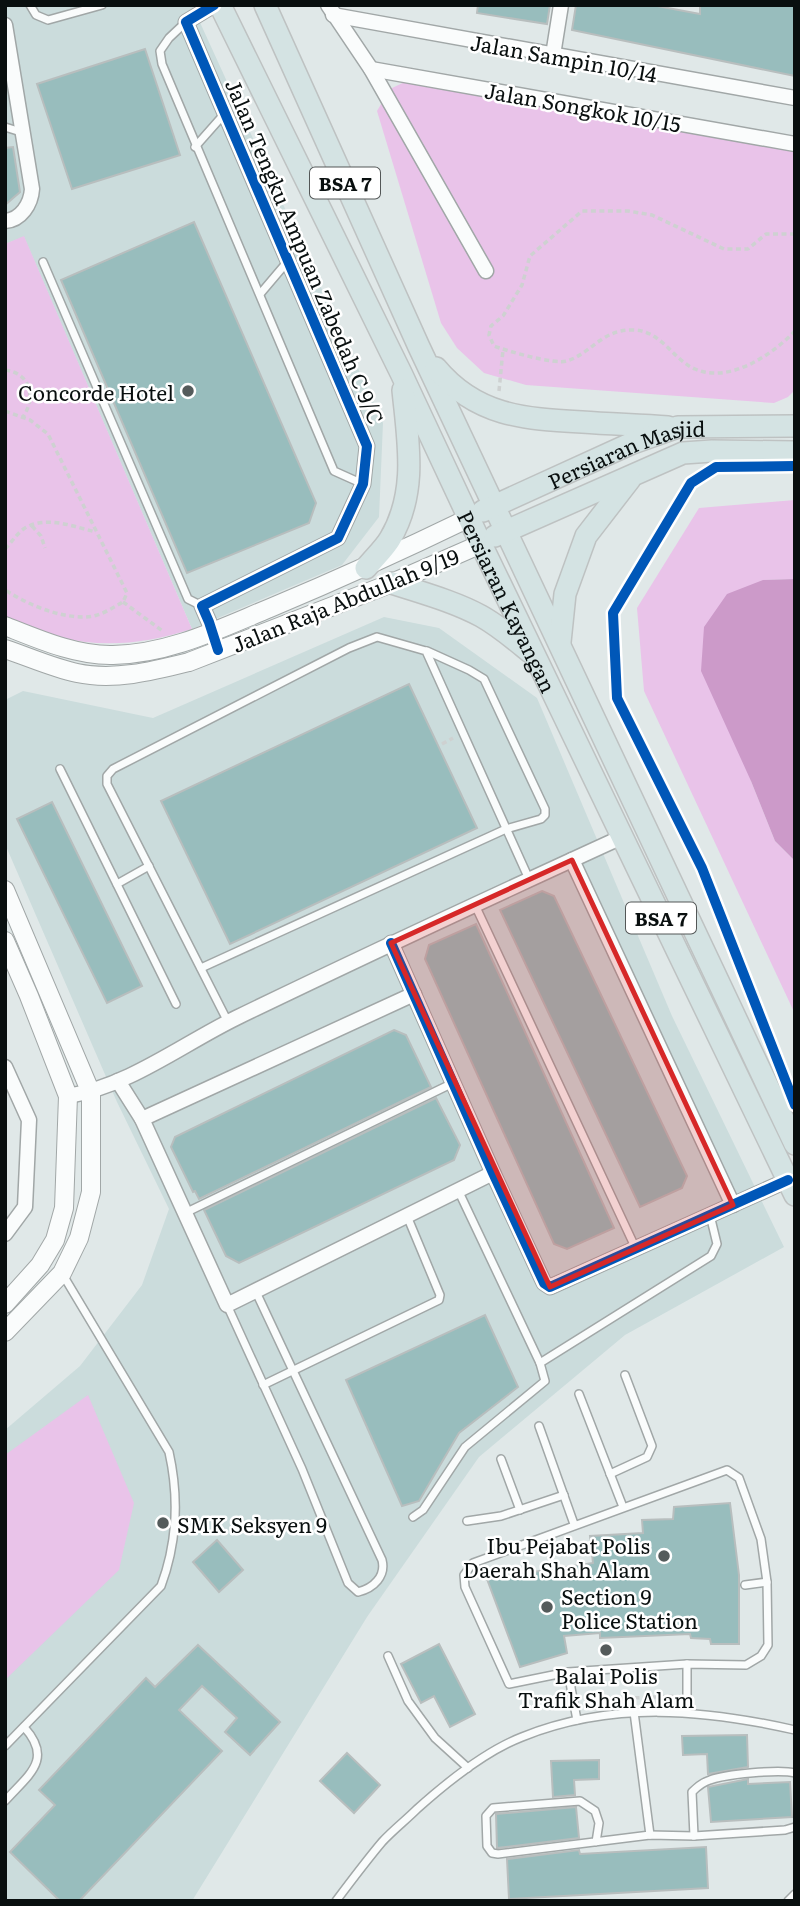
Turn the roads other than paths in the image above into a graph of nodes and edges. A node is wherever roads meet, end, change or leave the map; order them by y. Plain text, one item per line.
1 (30, 5) edge
2 (102, 5) edge
3 (214, 5) edge
4 (220, 5) edge
5 (265, 5) edge
6 (561, 5) edge
7 (330, 10) edge
8 (186, 22) junction
9 (5, 25) edge
10 (554, 55) junction
11 (371, 69) junction
12 (795, 98) edge
13 (226, 112) junction
14 (5, 127) edge
15 (24, 133) junction
16 (795, 144) edge
17 (195, 147) junction
18 (5, 221) edge
19 (288, 261) junction
20 (43, 262) dead end
21 (486, 271) dead end
22 (260, 294) junction
23 (419, 347) junction
24 (401, 373) junction
25 (795, 426) edge
26 (678, 427) junction
27 (795, 452) edge
28 (633, 475) junction
29 (363, 484) junction
30 (494, 506) junction
31 (469, 518) junction
32 (505, 530) junction
33 (481, 544) junction
34 (366, 568) junction
35 (392, 583) junction
36 (202, 606) junction
37 (5, 626) edge
38 (211, 632) junction
39 (560, 643) junction
40 (5, 649) edge
41 (218, 650) junction
42 (426, 651) junction
43 (534, 655) junction
44 (60, 769) dead end
45 (506, 829) junction
46 (622, 837) junction
47 (572, 860) junction
48 (149, 866) junction
49 (529, 880) junction
50 (117, 884) junction
51 (5, 890) edge
52 (475, 905) junction
53 (5, 941) edge
54 (391, 943) junction
55 (201, 968) junction
56 (414, 994) junction
57 (176, 1004) dead end
58 (228, 1022) junction
59 (5, 1067) edge
60 (118, 1081) junction
61 (453, 1083) junction
62 (91, 1093) junction
63 (68, 1096) junction
64 (142, 1119) junction
65 (795, 1144) edge
66 (493, 1173) junction
67 (791, 1187) edge
68 (458, 1190) junction
69 (733, 1205) junction
70 (185, 1213) junction
71 (710, 1215) junction
72 (407, 1216) junction
73 (5, 1234) edge
74 (636, 1249) junction
75 (62, 1273) junction
76 (256, 1292) junction
77 (5, 1304) edge
78 (227, 1305) junction
79 (5, 1332) edge
80 (540, 1363) junction
81 (293, 1370) junction
82 (625, 1375) dead end
83 (264, 1385) junction
84 (579, 1394) dead end
85 (539, 1426) dead end
86 (501, 1459) dead end
87 (610, 1474) junction
88 (564, 1495) junction
89 (623, 1507) junction
90 (520, 1510) junction
91 (413, 1517) dead end
92 (467, 1521) dead end
93 (574, 1524) junction
94 (767, 1582) junction
95 (745, 1585) dead end
96 (388, 1656) dead end
97 (687, 1664) junction
98 (568, 1672) junction
99 (634, 1712) junction
100 (687, 1712) junction
101 (578, 1720) junction
102 (24, 1727) junction
103 (795, 1730) edge
104 (5, 1746) edge
105 (468, 1768) junction
106 (795, 1773) edge
107 (5, 1801) edge
108 (795, 1827) edge
109 (650, 1835) junction
110 (694, 1836) junction
111 (596, 1842) junction
112 (795, 1894) edge
113 (336, 1901) edge
114 (788, 1901) edge

1 - 2 lane
3 - 8 street
4 - 24 main road, Persiaran Kayangan / BSA 7
5 - 23 main road, Persiaran Kayangan / BSA 7
6 - 10 street
7 - 10 street, Jalan Sampin 10/14
7 - 11 street
8 - 13 street, Jalan Tengku Ampuan Zabedah C 9/C
8 - 17 lane
9 - 15 street
10 - 12 street, Jalan Sampin 10/14
11 - 16 street, Jalan Songkok 10/15
11 - 21 street
13 - 17 lane
13 - 19 street, Jalan Tengku Ampuan Zabedah C 9/C
14 - 15 lane
15 - 18 street
17 - 22 lane
19 - 22 lane
19 - 29 street, Jalan Tengku Ampuan Zabedah C 9/C
20 - 36 lane
22 - 29 lane
23 - 26 main road
23 - 30 main road, Persiaran Kayangan / BSA 7
24 - 31 main road, Persiaran Kayangan / BSA 7
24 - 34 main road
25 - 26 main road, Persiaran Masjid
26 - 30 main road, Persiaran Masjid
27 - 28 main road, Persiaran Masjid
28 - 32 main road, Persiaran Masjid
28 - 39 main road
29 - 36 street, Jalan Tengku Ampuan Zabedah C 9/C
30 - 31 main road, Persiaran Masjid
30 - 32 main road, Persiaran Kayangan / BSA 7
31 - 33 main road, Persiaran Kayangan / BSA 7
31 - 34 street, Jalan Raja Abdullah 9/19
32 - 33 main road, Persiaran Masjid
32 - 39 main road, Persiaran Kayangan / BSA 7
33 - 35 street, Jalan Raja Abdullah 9/19
33 - 43 main road, Persiaran Kayangan / BSA 7
34 - 38 street, Jalan Raja Abdullah 9/19
35 - 41 street, Jalan Raja Abdullah 9/19
35 - 43 main road
36 - 38 street
37 - 38 street, Jalan Raja Abdullah 9/19
38 - 41 street
39 - 65 main road, Persiaran Kayangan / BSA 7
40 - 41 street, Jalan Raja Abdullah 9/19
42 - 45 lane
42 - 45 lane
42 - 48 lane
43 - 46 main road, Persiaran Kayangan / BSA 7
44 - 50 lane
45 - 49 lane
45 - 55 lane
46 - 47 street
46 - 67 main road, Persiaran Kayangan / BSA 7
47 - 49 street
47 - 69 street
48 - 50 lane
48 - 55 lane
49 - 52 street
50 - 57 lane
51 - 62 street
52 - 54 street
52 - 74 lane
53 - 63 street
54 - 56 street
54 - 58 street
55 - 58 lane
56 - 61 street
56 - 64 street
58 - 60 street
59 - 73 street
60 - 62 street
60 - 64 street
61 - 66 street
61 - 70 lane
62 - 63 street
62 - 75 street
63 - 77 street
64 - 70 street
66 - 68 street
66 - 74 street
67 - 69 street
68 - 72 street
68 - 80 lane
69 - 71 street
70 - 78 street
71 - 74 street
71 - 80 lane
72 - 76 street
72 - 81 lane
75 - 79 street
75 - 102 lane
76 - 78 street
76 - 81 lane
78 - 83 lane
80 - 91 lane
81 - 83 lane
81 - 83 lane
82 - 87 lane
84 - 87 lane
85 - 88 lane
86 - 90 lane
87 - 89 lane
88 - 90 lane
88 - 93 lane
89 - 93 lane
89 - 94 lane
90 - 92 lane
93 - 98 lane
94 - 95 lane
94 - 97 lane
96 - 105 lane
97 - 98 lane
97 - 100 lane
98 - 101 lane
99 - 100 lane
99 - 101 lane
99 - 109 lane
100 - 103 lane
101 - 105 lane
102 - 104 lane
102 - 107 lane
105 - 113 lane
106 - 110 lane
108 - 110 lane
109 - 110 lane
109 - 111 lane
111 - 111 lane
112 - 114 lane

